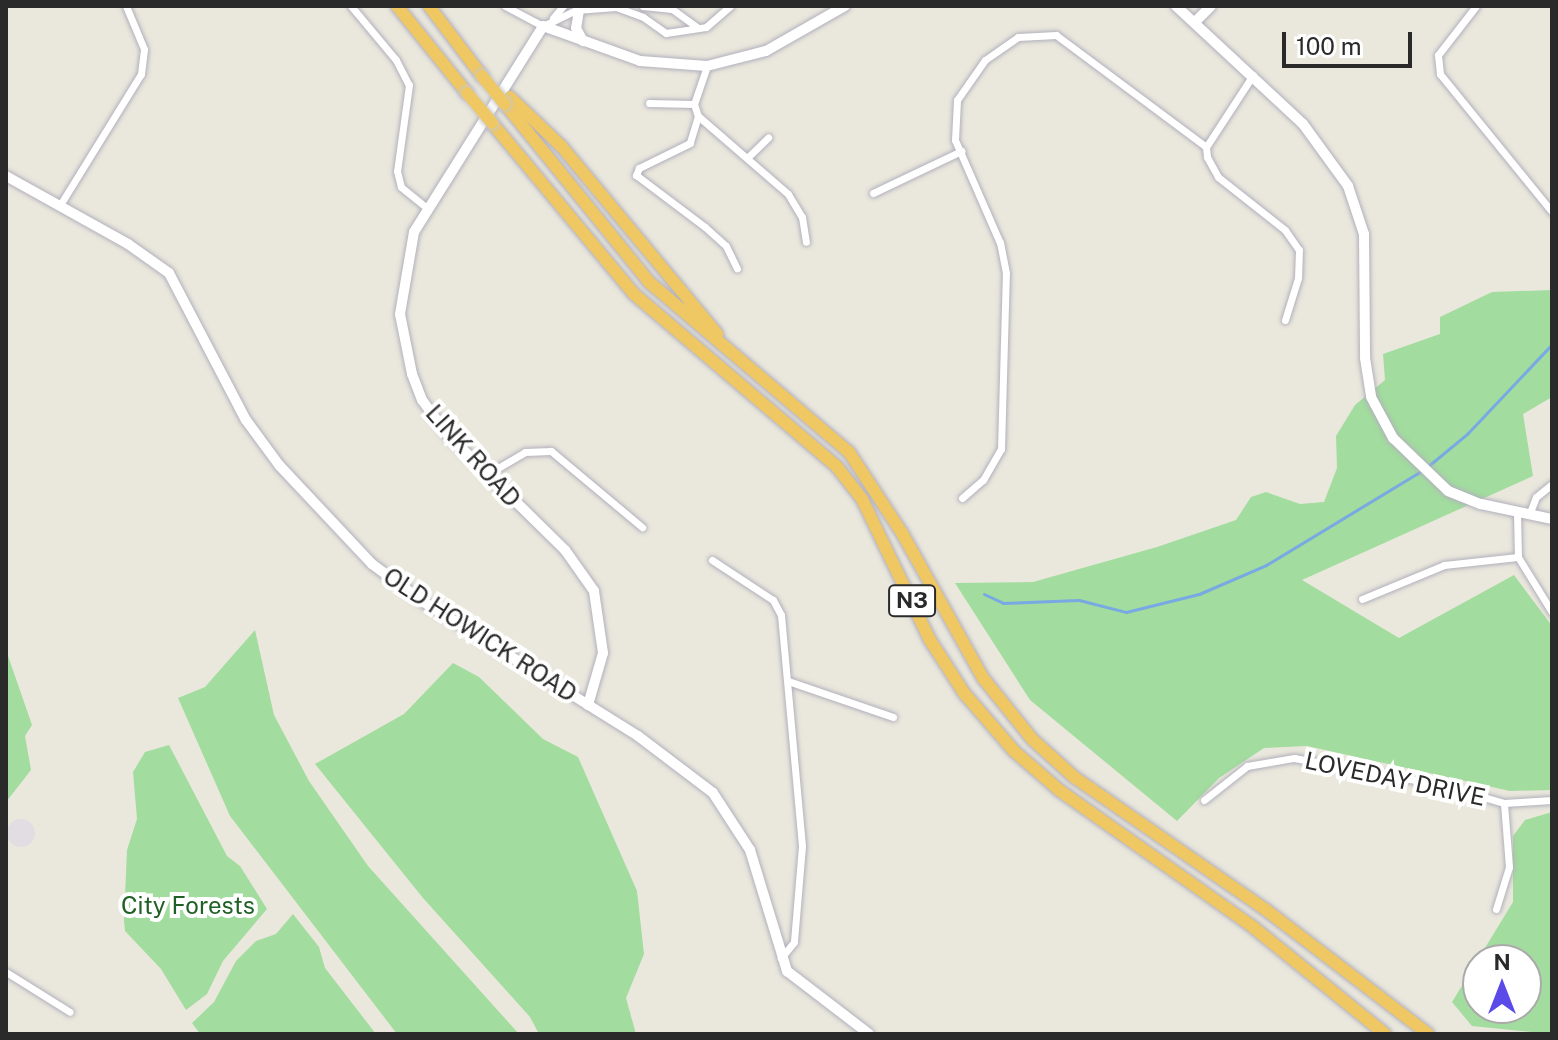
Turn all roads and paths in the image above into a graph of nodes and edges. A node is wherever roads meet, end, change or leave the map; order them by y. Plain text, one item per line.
1 (126, 6) edge
2 (351, 6) edge
3 (397, 6) edge
4 (429, 6) edge
5 (438, 6) edge
6 (505, 6) edge
7 (563, 6) edge
8 (643, 6) edge
9 (730, 6) edge
10 (845, 6) edge
11 (1176, 6) edge
12 (1211, 6) edge
13 (1476, 6) edge
14 (579, 10) junction
15 (553, 18) junction
16 (1196, 21) junction
17 (543, 26) junction
18 (699, 28) junction
19 (584, 43) junction
20 (707, 66) junction
21 (485, 73) junction
22 (1253, 75) junction
23 (508, 101) junction
24 (649, 103) dead end
25 (694, 104) junction
26 (698, 116) junction
27 (768, 138) dead end
28 (1206, 147) junction
29 (961, 151) junction
30 (748, 157) junction
31 (6, 176) edge
32 (873, 193) dead end
33 (60, 205) junction
34 (426, 207) junction
35 (1552, 212) edge
36 (806, 242) dead end
37 (737, 269) dead end
38 (1285, 320) dead end
39 (757, 373) junction
40 (486, 475) junction
41 (1552, 484) edge
42 (962, 498) dead end
43 (1517, 513) junction
44 (1529, 515) junction
45 (1552, 519) edge
46 (642, 527) dead end
47 (1518, 557) junction
48 (712, 560) dead end
49 (1362, 599) dead end
50 (1552, 612) edge
51 (788, 681) junction
52 (588, 705) junction
53 (893, 717) dead end
54 (1204, 800) dead end
55 (1552, 800) edge
56 (1504, 803) junction
57 (1496, 909) dead end
58 (781, 958) junction
59 (6, 972) edge
60 (70, 1012) dead end
61 (1394, 1012) junction
62 (1383, 1032) edge
63 (869, 1034) edge
64 (1416, 1034) edge
65 (1428, 1034) edge

1 - 33 street
2 - 34 street
3 - 62 highway, N3, bridge
4 - 21 highway, N3
5 - 21 highway
6 - 17 street
7 - 15 street
8 - 18 street
9 - 18 street
10 - 20 street
11 - 16 street
12 - 16 street
13 - 35 street
14 - 15 street
14 - 18 street
14 - 19 street
15 - 17 street
16 - 22 street
17 - 19 street
17 - 34 street, LINK ROAD
19 - 20 street
20 - 25 street
21 - 23 highway, N3, bridge
22 - 28 street
22 - 43 street
23 - 39 highway
23 - 39 highway, N3
24 - 25 street
25 - 26 street
26 - 30 street
26 - 37 street
27 - 30 street
28 - 29 street
28 - 38 street
29 - 32 street
29 - 42 street
30 - 36 street
31 - 33 street, OLD HOWICK ROAD
33 - 52 street, OLD HOWICK ROAD
34 - 40 street, LINK ROAD
39 - 61 highway, N3
40 - 46 street
40 - 52 street, LINK ROAD
41 - 44 street
43 - 44 street
43 - 47 street
44 - 45 street
47 - 49 street
47 - 50 street
48 - 51 street
51 - 53 street
51 - 58 street
52 - 58 street, OLD HOWICK ROAD
54 - 56 street, LOVEDAY DRIVE
55 - 56 street, LOVEDAY DRIVE
56 - 57 street
58 - 63 street, OLD HOWICK ROAD
59 - 60 street
61 - 64 highway
61 - 65 highway

